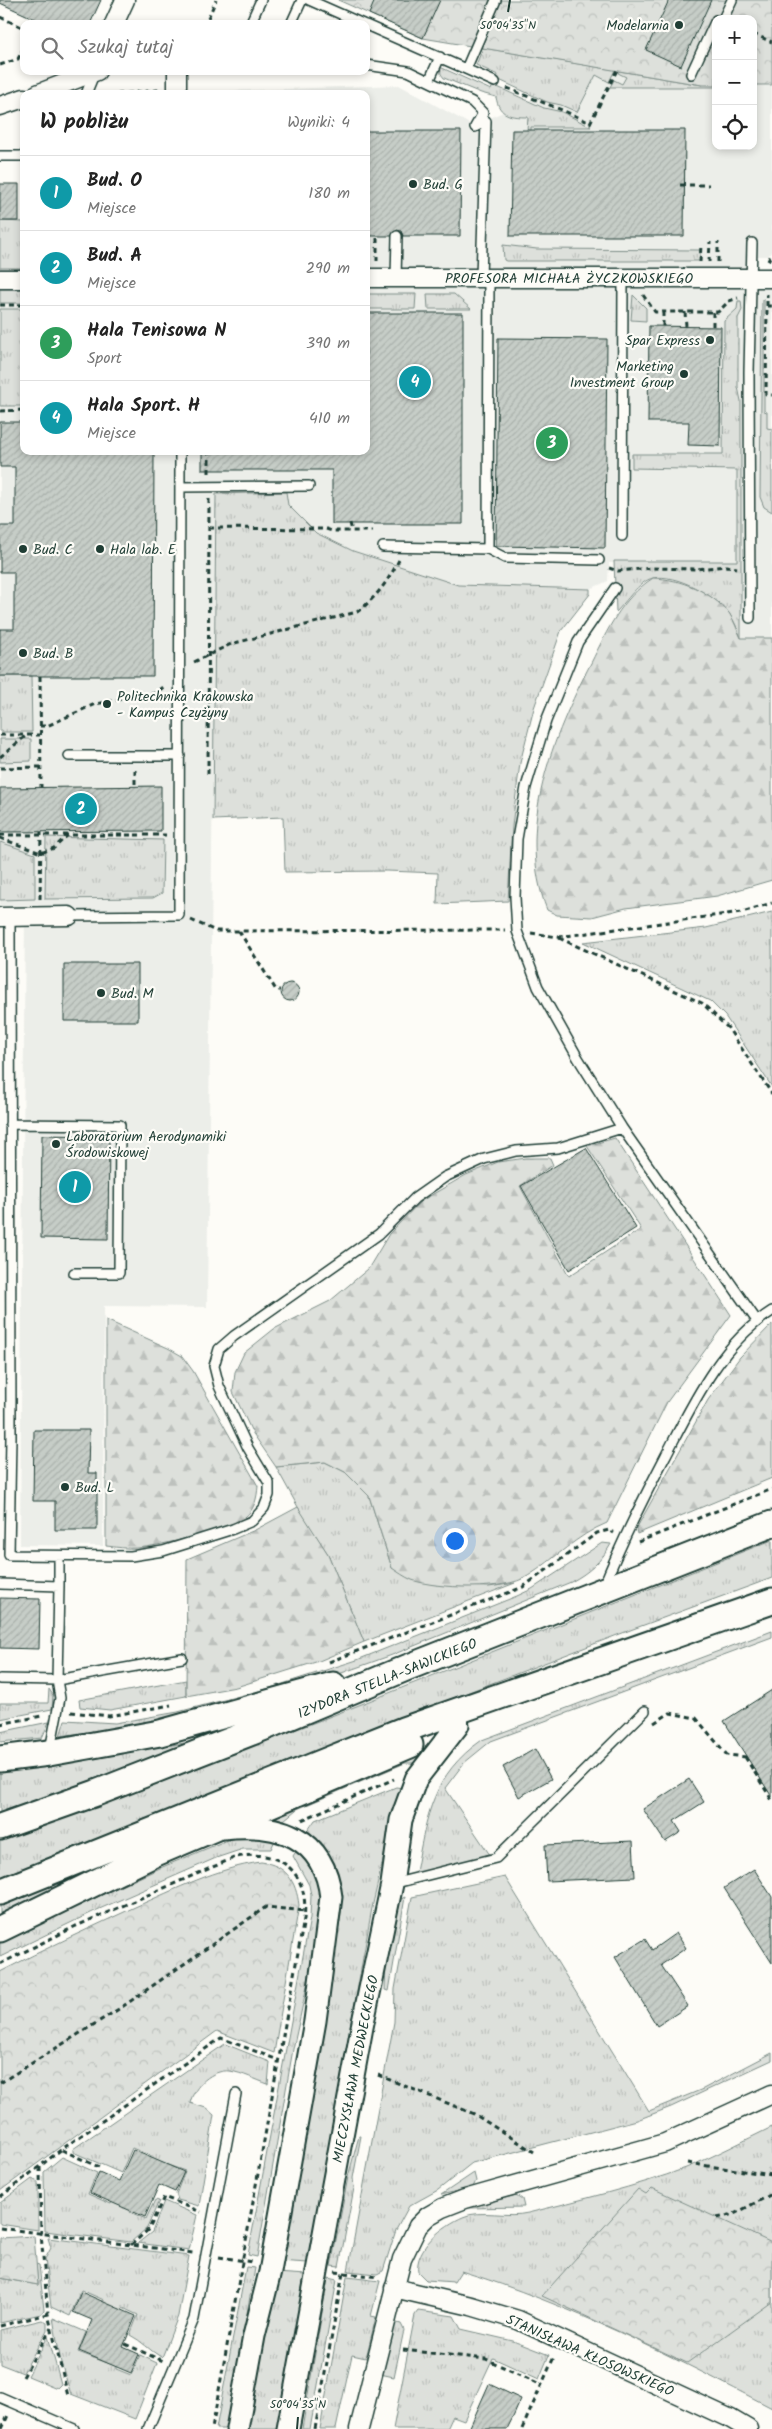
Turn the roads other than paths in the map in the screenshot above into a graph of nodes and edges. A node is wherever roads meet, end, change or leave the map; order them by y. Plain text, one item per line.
1 (125, 0) edge
2 (261, 0) edge
3 (302, 0) edge
4 (309, 0) edge
5 (496, 0) edge
6 (732, 0) edge
7 (725, 15) edge
8 (116, 20) edge
9 (252, 20) edge
10 (293, 20) edge
11 (356, 20) edge
12 (370, 26) edge
13 (712, 30) edge
14 (440, 57) junction
15 (370, 66) edge
16 (466, 69) junction
17 (691, 74) dead end
18 (86, 75) edge
19 (94, 75) edge
20 (177, 75) edge
21 (430, 81) junction
22 (495, 82) road end
23 (47, 90) edge
24 (88, 90) edge
25 (177, 90) edge
26 (20, 99) edge
27 (0, 103) edge
28 (0, 156) edge
29 (20, 156) edge
30 (397, 236) dead end
31 (752, 242) dead end
32 (372, 271) edge
33 (396, 278) junction
34 (485, 278) junction
35 (623, 278) junction
36 (751, 278) junction
37 (0, 279) edge
38 (20, 279) edge
39 (770, 285) edge
40 (180, 455) edge
41 (309, 486) dead end
42 (180, 487) junction
43 (622, 536) dead end
44 (383, 548) dead end
45 (488, 549) junction
46 (599, 560) dead end
47 (615, 588) dead end
48 (750, 618) dead end
49 (69, 756) dead end
50 (180, 756) junction
51 (69, 916) joint
52 (5, 917) edge
53 (10, 1124) junction
54 (622, 1128) junction
55 (74, 1273) dead end
56 (772, 1312) edge
57 (757, 1321) junction
58 (0, 1437) edge
59 (11, 1437) junction
60 (772, 1524) edge
61 (60, 1556) junction
62 (0, 1584) edge
63 (59, 1586) junction
64 (602, 1592) junction
65 (772, 1601) edge
66 (182, 1658) dead end
67 (406, 1668) junction
68 (0, 1679) edge
69 (57, 1680) junction
70 (485, 1702) junction
71 (646, 1710) dead end
72 (458, 1724) junction
73 (49, 1753) junction
74 (0, 1759) edge
75 (0, 1827) edge
76 (216, 1828) junction
77 (392, 1884) junction
78 (0, 1892) edge
79 (0, 1929) edge
80 (236, 2094) dead end
81 (772, 2094) edge
82 (389, 2283) junction
83 (0, 2397) edge
84 (729, 2424) edge
85 (58, 2426) edge
86 (74, 2429) edge
87 (148, 2429) edge
88 (236, 2429) edge
89 (288, 2429) edge
90 (359, 2429) edge
91 (748, 2429) edge

1 - 8 street
2 - 9 lane
3 - 10 lane
4 - 11 lane
5 - 16 lane
6 - 7 lane
12 - 14 lane
13 - 17 lane
14 - 16 lane
14 - 21 lane
15 - 21 lane
16 - 22 lane
18 - 23 street
19 - 24 lane
20 - 25 street
21 - 34 lane
26 - 27 street
28 - 29 lane
30 - 33 lane
31 - 36 lane
32 - 33 street, PROFESORA MICHAŁA ŻYCZKOWSKIEGO
33 - 34 street, PROFESORA MICHAŁA ŻYCZKOWSKIEGO
34 - 35 street, PROFESORA MICHAŁA ŻYCZKOWSKIEGO
34 - 45 lane
35 - 36 street, PROFESORA MICHAŁA ŻYCZKOWSKIEGO
35 - 43 lane
36 - 39 street, PROFESORA MICHAŁA ŻYCZKOWSKIEGO
36 - 48 lane
37 - 38 street
40 - 42 lane
41 - 42 lane
42 - 50 lane
44 - 45 lane
45 - 46 lane
47 - 54 lane
49 - 50 lane
50 - 51 lane
51 - 52 street
52 - 53 lane
53 - 55 lane
53 - 59 lane
54 - 57 lane
54 - 61 lane
56 - 57 lane
57 - 64 lane
58 - 59 lane
59 - 61 lane
60 - 64 main road, IZYDORA STELLA-SAWICKIEGO
61 - 63 lane
62 - 63 lane
63 - 69 lane
64 - 67 main road, IZYDORA STELLA-SAWICKIEGO
65 - 70 main road
66 - 69 lane
67 - 73 main road
67 - 75 main road, IZYDORA STELLA-SAWICKIEGO
68 - 69 lane
69 - 73 lane
70 - 72 main road
70 - 78 main road
71 - 77 lane
72 - 76 main road
72 - 77 street, MIECZYSŁAWA MEDWECKIEGO
73 - 74 main road
76 - 79 main road
76 - 88 street
77 - 89 street, MIECZYSŁAWA MEDWECKIEGO
80 - 87 lane
81 - 82 street
82 - 84 street, STANISŁAWA KŁOSOWSKIEGO
82 - 90 street
83 - 85 lane
84 - 91 street, STANISŁAWA KŁOSOWSKIEGO
85 - 86 lane

